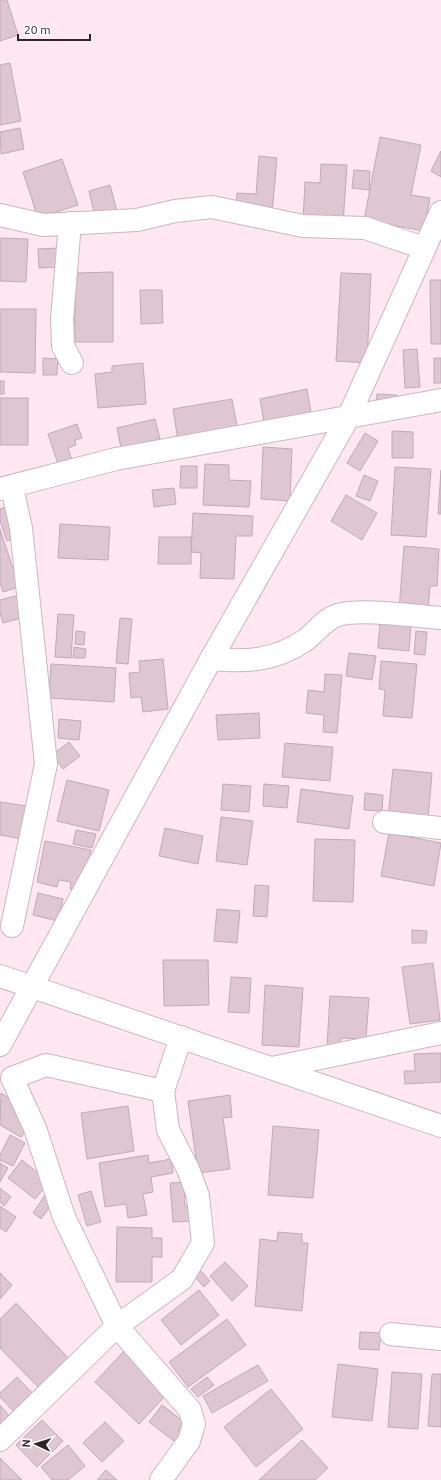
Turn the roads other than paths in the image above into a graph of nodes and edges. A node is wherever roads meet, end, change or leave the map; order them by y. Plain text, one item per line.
1 (441, 212) edge
2 (0, 215) edge
3 (70, 223) junction
4 (424, 248) junction
5 (72, 363) dead end
6 (441, 400) edge
7 (348, 418) junction
8 (6, 488) edge
9 (441, 618) edge
10 (211, 659) junction
11 (384, 822) dead end
12 (441, 828) edge
13 (12, 926) dead end
14 (0, 976) edge
15 (33, 986) junction
16 (441, 1033) edge
17 (181, 1037) junction
18 (0, 1045) edge
19 (272, 1069) junction
20 (163, 1091) junction
21 (441, 1126) edge
22 (117, 1326) junction
23 (391, 1334) dead end
24 (441, 1339) edge
25 (0, 1440) edge
26 (161, 1480) edge

1 - 4 street
2 - 3 street
3 - 4 street
3 - 5 street
4 - 7 street
6 - 7 street
7 - 8 street
7 - 10 street
8 - 13 street
9 - 10 street
10 - 15 street
11 - 12 street
14 - 15 street
15 - 17 street
15 - 18 street
16 - 19 street
17 - 19 street
17 - 20 street
19 - 21 street
20 - 22 street
20 - 22 street
22 - 25 street
22 - 26 street
23 - 24 street

